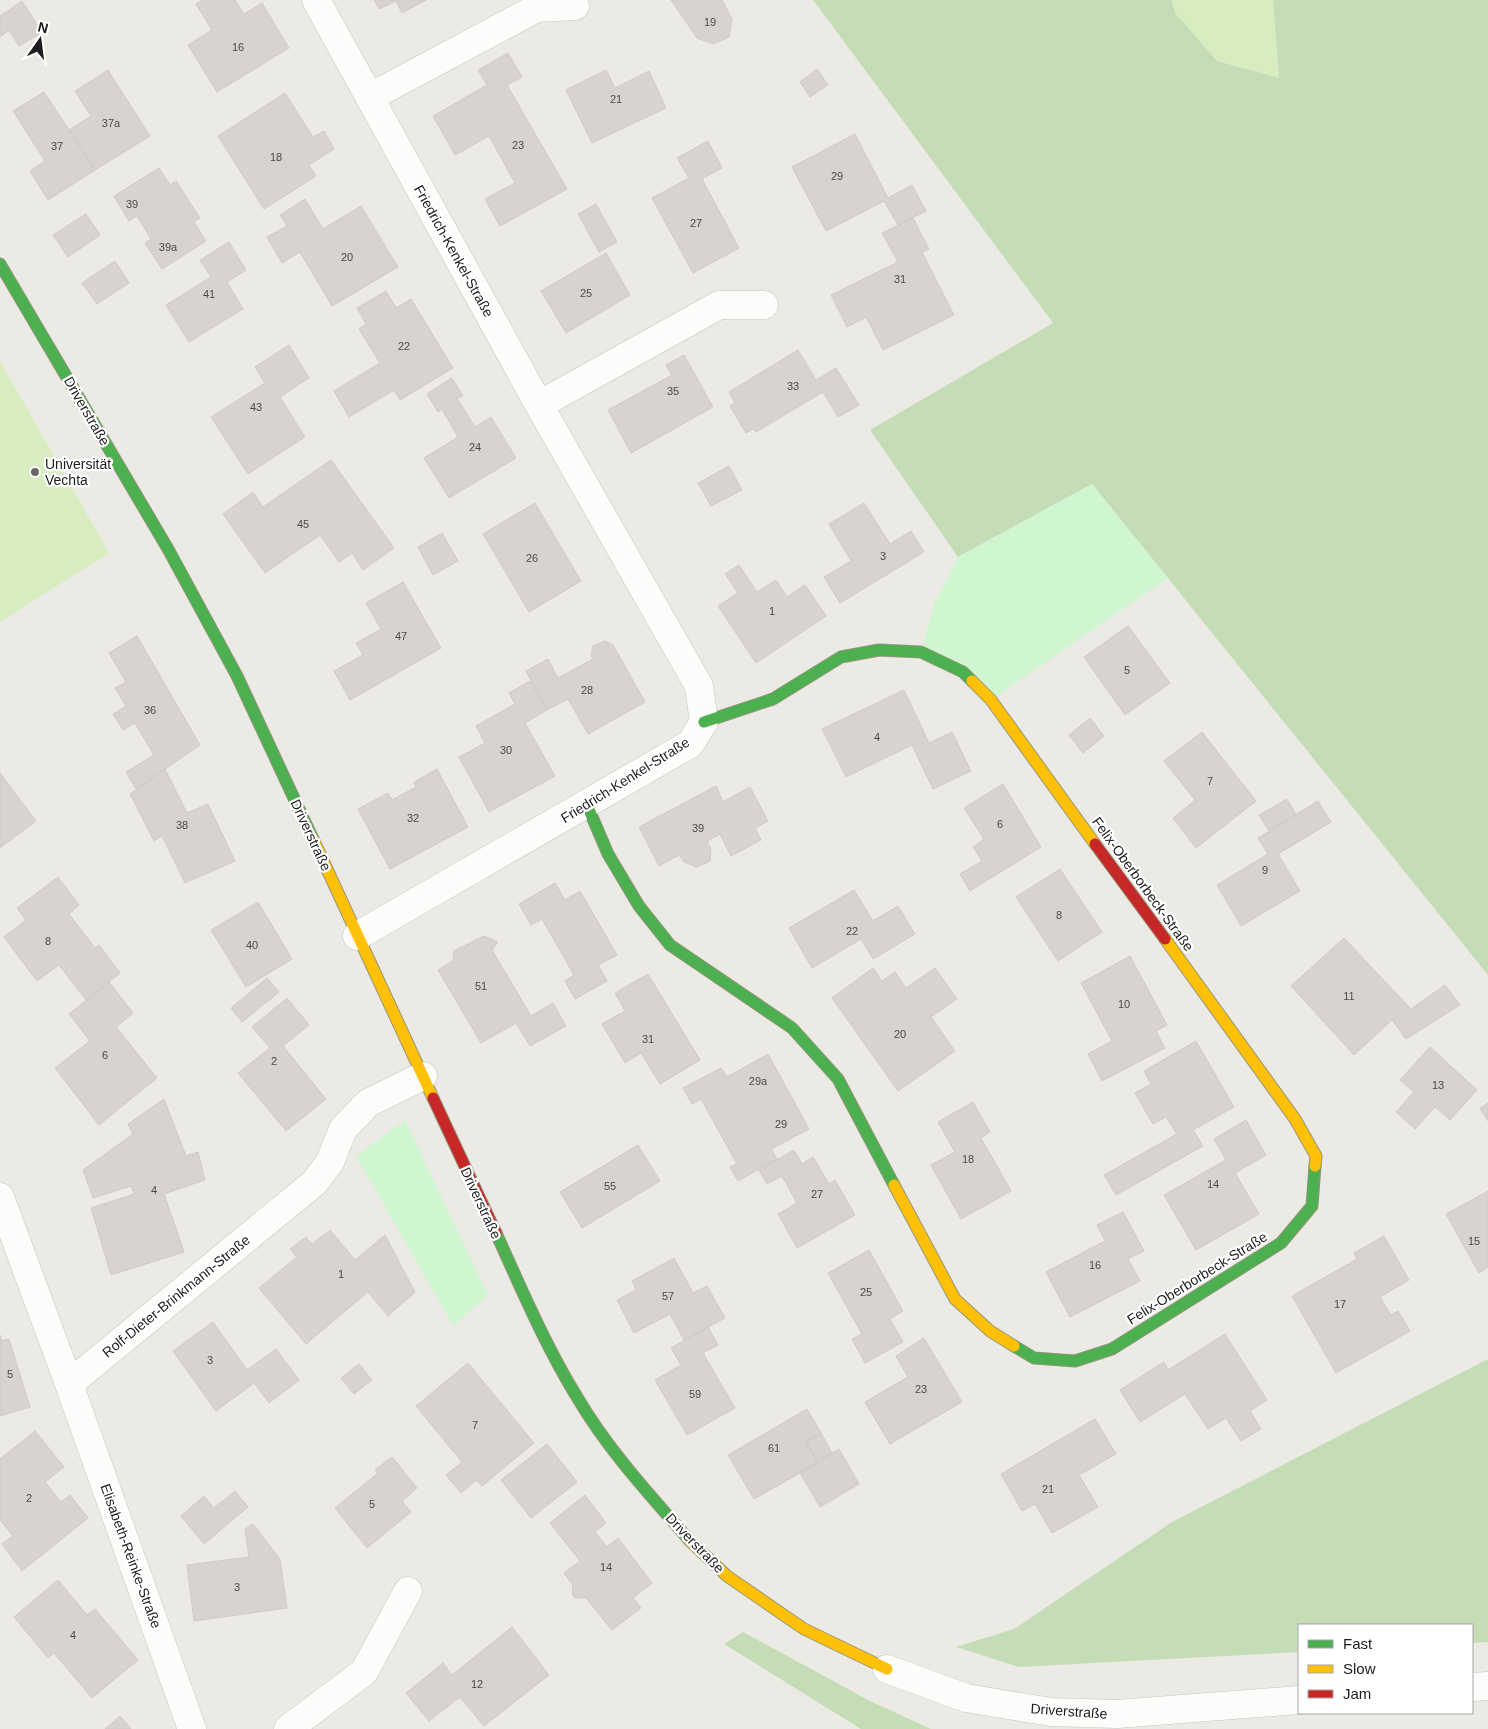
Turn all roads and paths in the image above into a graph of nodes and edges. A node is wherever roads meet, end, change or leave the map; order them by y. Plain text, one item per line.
1 (316, 0) edge
2 (575, 6) dead end
3 (370, 97) junction
4 (0, 264) edge
5 (764, 305) dead end
6 (539, 405) junction
7 (704, 722) junction
8 (588, 805) junction
9 (357, 936) junction
10 (422, 1076) junction
11 (0, 1197) edge
12 (69, 1384) junction
13 (408, 1591) dead end
14 (887, 1668) joint
15 (1488, 1686) edge
16 (1473, 1687) edge
17 (1298, 1700) edge
18 (192, 1729) edge
19 (288, 1729) edge

1 - 3 street, Friedrich-Kenkel-Straße
2 - 3 street
3 - 6 street, Friedrich-Kenkel-Straße
4 - 9 street, Driverstraße
5 - 6 street
6 - 7 street, Friedrich-Kenkel-Straße
7 - 8 street, Friedrich-Kenkel-Straße
7 - 8 street, Felix-Oberborbeck-Straße
8 - 9 street, Friedrich-Kenkel-Straße
9 - 10 street, Driverstraße
10 - 12 street, Rolf-Dieter-Brinkmann-Straße
10 - 14 street, Driverstraße
11 - 12 street
12 - 18 street, Elisabeth-Reinke-Straße
13 - 19 street
14 - 17 street, Driverstraße
15 - 16 street

